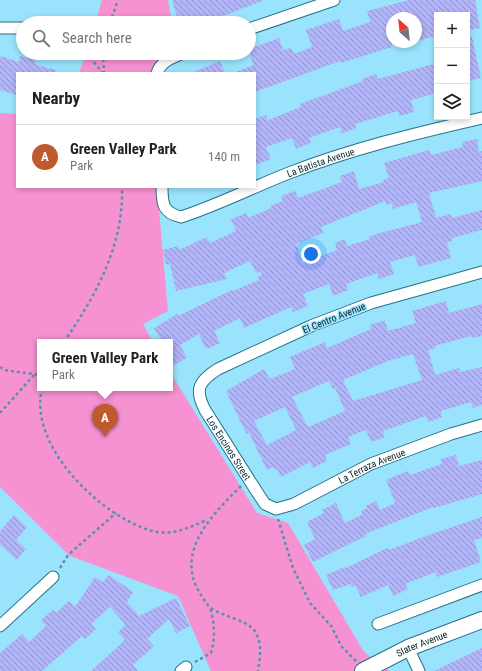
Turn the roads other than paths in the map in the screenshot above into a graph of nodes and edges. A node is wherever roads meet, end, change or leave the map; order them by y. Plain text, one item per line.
1 (334, 0) edge
2 (256, 27) edge
3 (0, 28) edge
4 (16, 28) edge
5 (170, 60) edge
6 (158, 70) edge
7 (482, 118) edge
8 (256, 187) edge
9 (162, 188) edge
10 (253, 188) edge
11 (482, 272) edge
12 (199, 388) joint
13 (482, 426) edge
14 (265, 504) joint
15 (53, 577) road end
16 (482, 585) edge
17 (482, 620) edge
18 (378, 624) dead end
19 (0, 626) edge
20 (408, 648) junction
21 (364, 671) edge
22 (419, 671) edge

1 - 2 street
3 - 4 street
5 - 6 street
7 - 8 street, La Batista Avenue
9 - 10 street, La Batista Avenue
11 - 12 street, El Centro Avenue
12 - 14 street, Los Encinos Street
13 - 14 street, La Terraza Avenue
15 - 19 street
16 - 18 street
17 - 20 main road, Slater Avenue
20 - 21 main road, Slater Avenue
20 - 22 street

